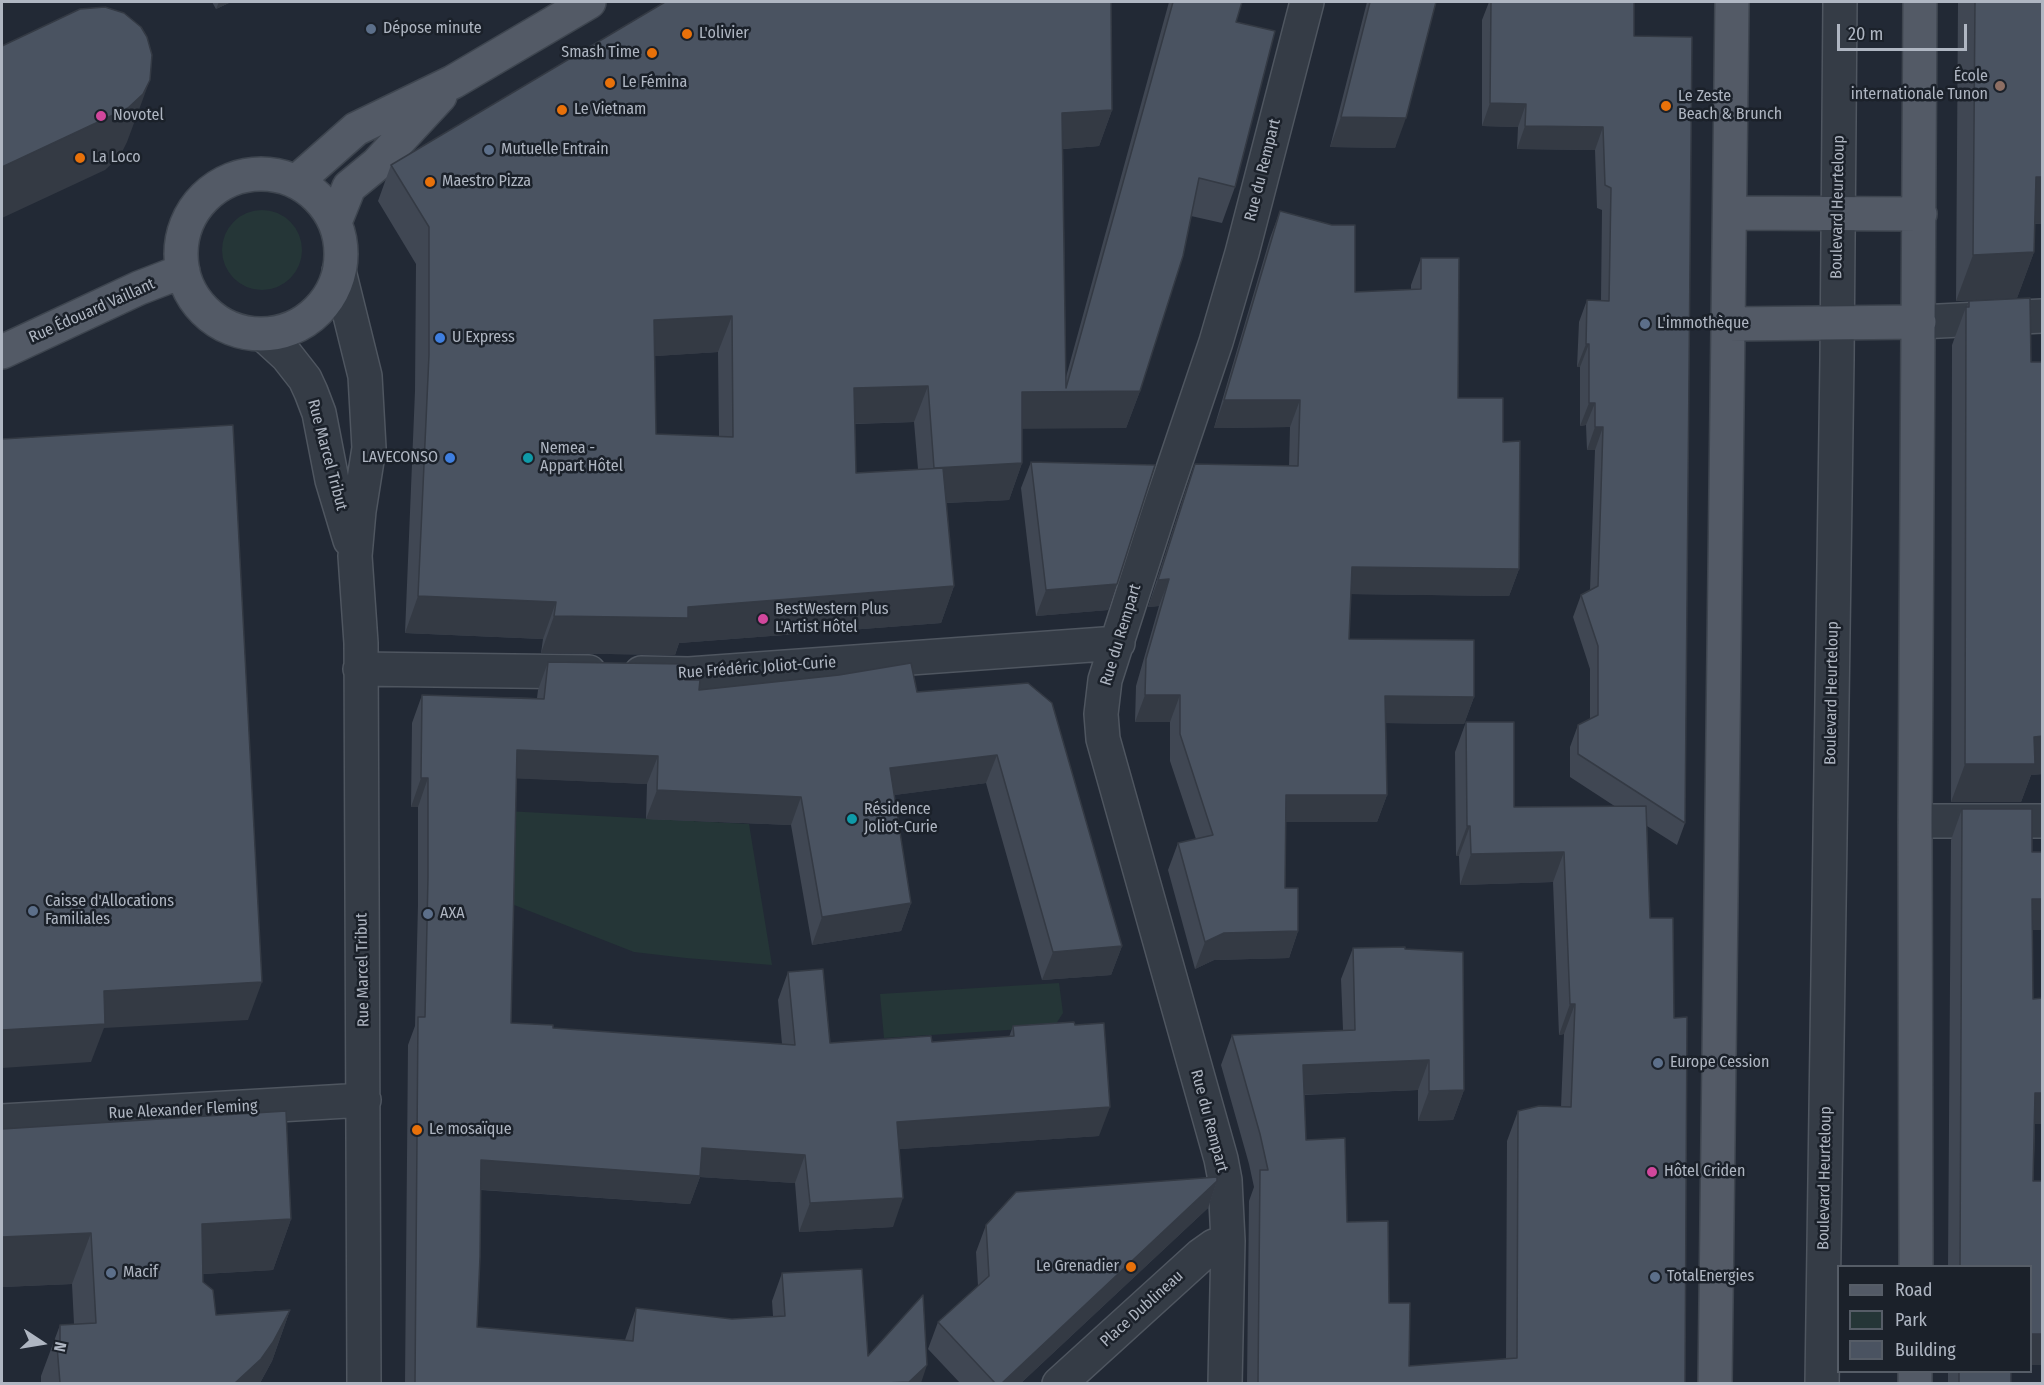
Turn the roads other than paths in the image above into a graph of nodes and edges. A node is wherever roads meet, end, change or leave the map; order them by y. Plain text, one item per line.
1 (589, 2) edge
2 (1307, 2) edge
3 (1732, 2) edge
4 (1840, 2) edge
5 (1920, 2) edge
6 (453, 82) junction
7 (296, 182) junction
8 (1730, 213) junction
9 (1838, 214) junction
10 (1920, 214) junction
11 (334, 222) junction
12 (183, 271) junction
13 (339, 271) junction
14 (2043, 316) edge
15 (1919, 322) junction
16 (1837, 323) junction
17 (1728, 324) junction
18 (264, 335) junction
19 (2, 352) edge
20 (355, 556) junction
21 (1118, 643) junction
22 (360, 669) junction
23 (1915, 821) junction
24 (2043, 821) edge
25 (364, 1100) junction
26 (2, 1121) edge
27 (1228, 1241) junction
28 (1916, 1265) edge
29 (364, 1383) edge
30 (1059, 1383) edge
31 (1225, 1383) edge
32 (1716, 1383) edge
33 (1822, 1383) edge

1 - 6 main road
2 - 21 street, Rue du Rempart
3 - 8 main road
4 - 9 street, Boulevard Heurteloup
5 - 10 main road
6 - 7 main road
6 - 11 main road
7 - 11 main road
7 - 12 main road
8 - 9 main road
8 - 17 main road
9 - 10 main road
9 - 16 street, Boulevard Heurteloup
10 - 15 main road
11 - 13 main road
12 - 18 main road
12 - 19 main road, Rue Édouard Vaillant
13 - 18 main road
13 - 20 street, Rue Marcel Tribut
14 - 15 street
15 - 16 main road
15 - 23 main road
16 - 17 main road
16 - 33 street, Boulevard Heurteloup
17 - 32 main road
18 - 20 street, Rue Marcel Tribut
20 - 22 street, Rue Marcel Tribut
21 - 22 street, Rue Frédéric Joliot-Curie
21 - 27 street, Rue du Rempart
22 - 25 street, Rue Marcel Tribut
23 - 24 street
23 - 28 main road
25 - 26 street, Rue Alexander Fleming
25 - 29 street, Rue Marcel Tribut
27 - 30 street, Place Dublineau
27 - 31 street, Rue du Rempart

